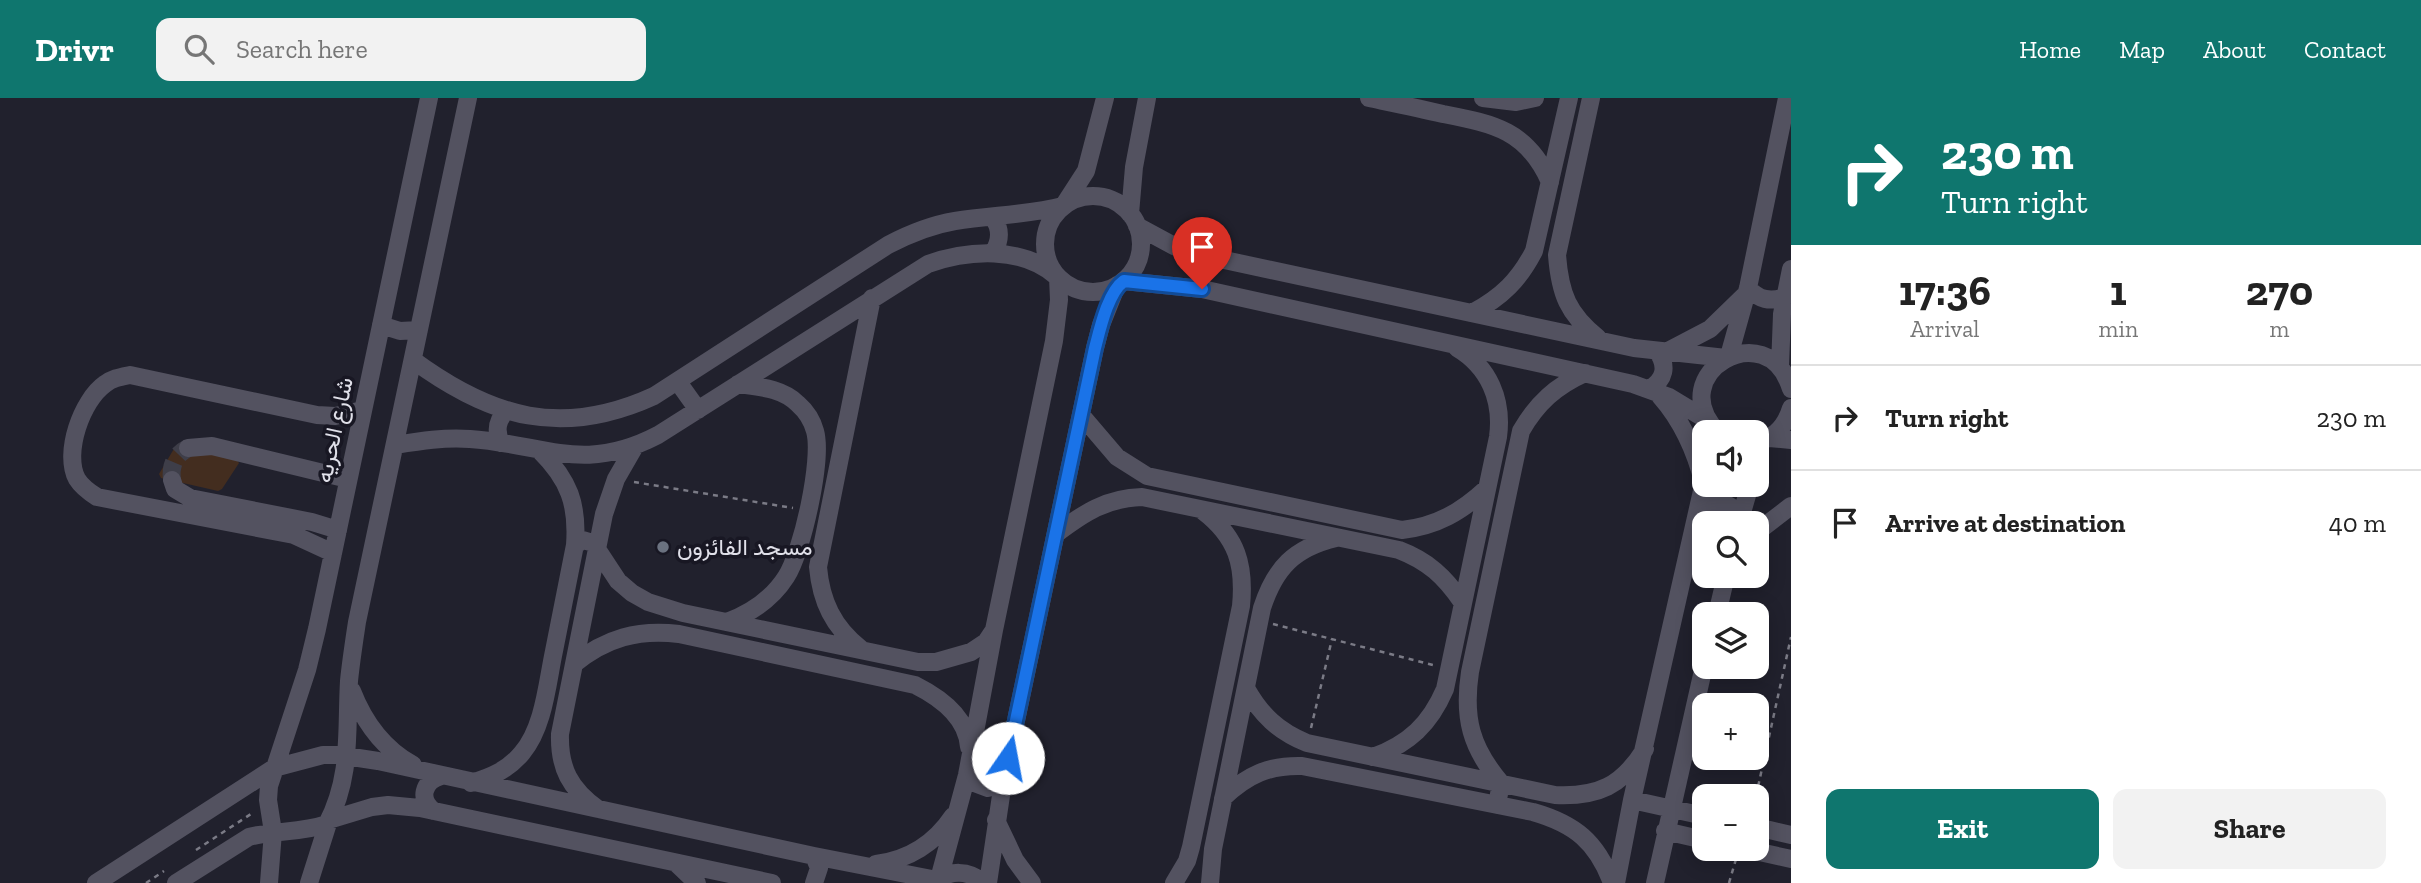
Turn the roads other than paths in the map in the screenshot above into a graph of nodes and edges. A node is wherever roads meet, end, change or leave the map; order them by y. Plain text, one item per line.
1 (429, 98) edge
2 (468, 98) edge
3 (1105, 98) edge
4 (1369, 98) edge
5 (1535, 98) edge
6 (1569, 98) edge
7 (1591, 98) edge
8 (1787, 98) edge
9 (1150, 100) edge
10 (1491, 100) edge
11 (1492, 124) junction
12 (1550, 182) junction
13 (1064, 205) junction
14 (993, 217) junction
15 (1134, 220) junction
16 (1534, 251) junction
17 (993, 253) junction
18 (1557, 256) junction
19 (1210, 257) junction
20 (1791, 269) edge
21 (1057, 276) junction
22 (1121, 283) junction
23 (1202, 289) junction
24 (1747, 291) junction
25 (1785, 297) junction
26 (872, 298) junction
27 (1472, 313) junction
28 (381, 325) junction
29 (419, 330) junction
30 (1601, 341) junction
31 (1451, 344) junction
32 (1661, 352) junction
33 (1727, 357) junction
34 (413, 360) junction
35 (1585, 373) junction
36 (1787, 379) edge
37 (678, 382) junction
38 (738, 384) junction
39 (1652, 390) junction
40 (1791, 408) edge
41 (363, 410) junction
42 (698, 410) junction
43 (507, 411) junction
44 (1082, 416) junction
45 (1702, 420) edge
46 (1708, 420) edge
47 (1500, 425) junction
48 (1521, 431) junction
49 (1769, 436) edge
50 (1769, 440) edge
51 (1791, 440) edge
52 (501, 443) junction
53 (396, 446) junction
54 (635, 446) junction
55 (1692, 446) edge
56 (188, 448) dead end
57 (540, 451) junction
58 (1147, 476) junction
59 (348, 479) junction
60 (172, 480) dead end
61 (1487, 488) junction
62 (1142, 497) junction
63 (1702, 497) edge
64 (1791, 506) edge
65 (1200, 509) junction
66 (1699, 511) joint
67 (1735, 511) edge
68 (1769, 523) edge
69 (338, 530) junction
70 (1402, 530) junction
71 (1056, 534) junction
72 (1338, 538) junction
73 (1692, 542) edge
74 (575, 545) junction
75 (597, 549) junction
76 (1399, 550) junction
77 (333, 553) junction
78 (795, 562) junction
79 (818, 567) junction
80 (1243, 583) junction
81 (1269, 588) junction
82 (1462, 602) junction
83 (665, 609) junction
84 (727, 622) junction
85 (994, 630) junction
86 (662, 632) junction
87 (864, 651) junction
88 (918, 662) junction
89 (574, 664) junction
90 (1701, 679) edge
91 (349, 684) junction
92 (547, 684) junction
93 (915, 685) junction
94 (1246, 688) junction
95 (569, 689) junction
96 (1445, 689) junction
97 (1466, 695) junction
98 (1307, 743) junction
99 (1645, 749) junction
100 (970, 755) junction
101 (348, 757) junction
102 (1373, 757) junction
103 (1302, 766) junction
104 (274, 768) junction
105 (433, 774) junction
106 (967, 775) junction
107 (1003, 782) junction
108 (471, 783) junction
109 (1501, 783) junction
110 (1223, 798) junction
111 (1632, 800) junction
112 (1497, 805) junction
113 (1671, 808) junction
114 (434, 811) junction
115 (601, 811) junction
116 (957, 811) junction
117 (1692, 813) edge
118 (329, 820) junction
119 (996, 820) junction
120 (1769, 830) edge
121 (1665, 831) junction
122 (273, 832) junction
123 (1791, 835) edge
124 (1692, 837) edge
125 (1769, 854) edge
126 (814, 856) junction
127 (1791, 859) edge
128 (1187, 862) junction
129 (676, 863) junction
130 (866, 866) junction
131 (1210, 874) edge
132 (172, 876) edge
133 (937, 880) edge
134 (96, 883) edge
135 (269, 883) edge
136 (309, 883) edge
137 (697, 883) edge
138 (772, 883) edge
139 (814, 883) edge
140 (986, 883) edge
141 (1032, 883) edge
142 (1174, 883) edge
143 (1614, 883) edge
144 (1655, 883) edge

1 - 28 street, شارع الحريه
2 - 29 street
3 - 13 street
4 - 11 street
5 - 10 street
6 - 12 street
7 - 18 street
8 - 24 street
9 - 15 street
10 - 11 street
11 - 12 street
12 - 16 street
13 - 14 street
13 - 15 street
13 - 21 street
14 - 17 street
14 - 37 street
15 - 19 street
15 - 22 street
16 - 18 street
16 - 27 street
17 - 21 street
17 - 26 street
18 - 30 street
19 - 23 street
19 - 27 street
20 - 25 street
21 - 22 street
21 - 85 street
22 - 23 street
22 - 44 street
23 - 31 street
24 - 25 street
24 - 32 street
24 - 33 street
25 - 36 street
26 - 38 street
26 - 79 street
27 - 30 street
28 - 29 street
28 - 41 street, شارع الحريه
29 - 34 street
30 - 32 street
31 - 35 street
31 - 47 street
32 - 33 street
32 - 39 street
33 - 36 street
33 - 46 street
34 - 43 street
34 - 53 street
35 - 39 street
35 - 48 street
37 - 42 street
37 - 43 street
38 - 42 street
38 - 78 street
39 - 45 street
39 - 55 street
40 - 49 street
41 - 59 street, شارع الحريه
41 - 77 street
42 - 54 street
43 - 52 street
44 - 58 street
44 - 71 street
47 - 48 street
47 - 61 street
48 - 97 street
50 - 51 street
52 - 53 street
52 - 57 street
53 - 91 street
54 - 57 street
54 - 75 street
56 - 59 street
57 - 74 street
58 - 62 street
58 - 70 street
59 - 69 street, شارع الحريه
60 - 69 street
61 - 70 street
61 - 82 street
62 - 65 street
62 - 71 street
63 - 66 street
64 - 68 street
65 - 72 street
65 - 80 street
66 - 67 street
69 - 77 street, شارع الحريه
70 - 76 street
71 - 107 street
72 - 76 street
72 - 81 street
73 - 99 street
74 - 75 street
74 - 92 street
75 - 83 street
75 - 89 street
76 - 82 street
77 - 104 street, شارع الحريه
78 - 79 street
78 - 84 street
79 - 87 street
80 - 81 street
80 - 128 street
81 - 94 street
82 - 96 street
83 - 84 street
83 - 86 street
84 - 87 street
85 - 88 street
85 - 100 street
86 - 89 street
86 - 93 street
87 - 88 street
88 - 93 street
89 - 95 street
90 - 113 street
91 - 101 street
91 - 105 street
92 - 95 street
92 - 108 street
93 - 100 street
94 - 98 street
94 - 110 street
95 - 115 street
96 - 97 street
96 - 102 street
97 - 109 street
98 - 102 street
98 - 103 street
99 - 109 street
99 - 111 street
100 - 106 street
101 - 104 street
101 - 105 street
101 - 118 street
102 - 109 street
103 - 110 street
103 - 112 street
104 - 122 street, شارع الحريه
104 - 134 street
105 - 108 street
105 - 114 street
106 - 107 street
106 - 116 street
107 - 119 street
108 - 115 street
109 - 112 street
110 - 131 street
111 - 113 street
111 - 143 street
112 - 143 street
113 - 117 street
113 - 121 street
114 - 118 street
114 - 129 street
115 - 126 street
116 - 130 street
116 - 133 street
118 - 122 street
118 - 136 street
119 - 140 street
119 - 141 street
120 - 123 street
121 - 124 street
121 - 144 street
122 - 132 street
122 - 135 street, شارع الحريه
125 - 127 street
126 - 130 street
126 - 139 street
128 - 131 street
128 - 142 street
129 - 137 street
129 - 138 street
130 - 133 street
133 - 140 street

